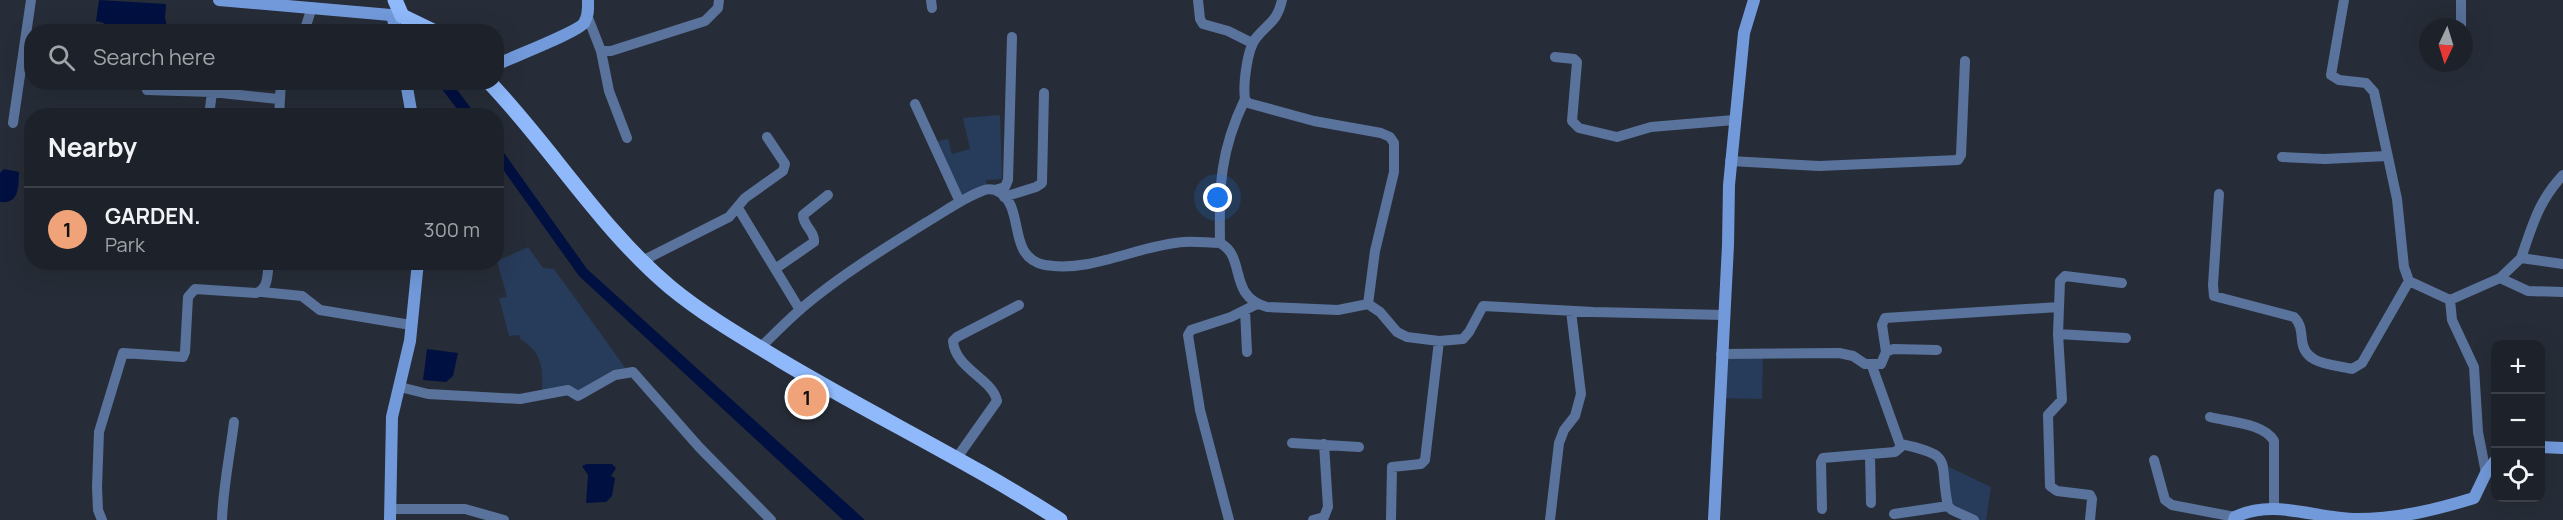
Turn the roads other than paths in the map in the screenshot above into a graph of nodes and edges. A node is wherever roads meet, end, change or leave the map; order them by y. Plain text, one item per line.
1 (31, 0) edge
2 (219, 0) edge
3 (588, 0) edge
4 (719, 0) edge
5 (1198, 0) edge
6 (1282, 0) edge
7 (1754, 0) edge
8 (2344, 0) edge
9 (2461, 0) edge
10 (312, 7) junction
11 (396, 10) edge
12 (587, 15) junction
13 (2461, 18) edge
14 (27, 24) edge
15 (307, 24) edge
16 (421, 24) edge
17 (1012, 38) dead end
18 (1252, 43) junction
19 (24, 48) edge
20 (601, 51) junction
21 (1555, 57) dead end
22 (504, 61) edge
23 (1965, 61) dead end
24 (147, 90) dead end
25 (280, 90) edge
26 (407, 90) edge
27 (496, 90) edge
28 (212, 92) junction
29 (1044, 93) dead end
30 (278, 99) junction
31 (1245, 99) junction
32 (915, 105) dead end
33 (210, 108) edge
34 (279, 108) edge
35 (411, 108) edge
36 (1734, 120) junction
37 (13, 123) dead end
38 (767, 137) dead end
39 (627, 138) dead end
40 (2387, 156) junction
41 (2282, 157) dead end
42 (1730, 161) junction
43 (2563, 175) edge
44 (1000, 194) junction
45 (2219, 194) dead end
46 (828, 195) dead end
47 (960, 202) junction
48 (738, 208) junction
49 (1220, 243) junction
50 (2521, 258) junction
51 (642, 261) junction
52 (2563, 264) edge
53 (775, 268) junction
54 (268, 270) edge
55 (417, 270) edge
56 (2500, 278) junction
57 (2409, 281) junction
58 (2122, 283) dead end
59 (262, 292) junction
60 (2563, 292) edge
61 (2450, 300) junction
62 (1257, 304) junction
63 (1368, 304) junction
64 (1019, 305) dead end
65 (2059, 307) junction
66 (800, 310) junction
67 (1245, 310) junction
68 (1570, 311) junction
69 (1724, 315) junction
70 (411, 325) junction
71 (2058, 334) junction
72 (2126, 338) dead end
73 (1439, 341) junction
74 (760, 348) junction
75 (1937, 350) dead end
76 (1247, 352) dead end
77 (1886, 352) junction
78 (1721, 354) junction
79 (1872, 366) junction
80 (399, 387) junction
81 (2211, 417) dead end
82 (234, 422) dead end
83 (1292, 442) dead end
84 (1324, 444) junction
85 (1901, 444) junction
86 (1359, 447) dead end
87 (2545, 447) edge
88 (2563, 448) edge
89 (1870, 455) junction
90 (956, 459) junction
91 (2154, 460) dead end
92 (2491, 466) edge
93 (2486, 473) junction
94 (1871, 503) dead end
95 (1948, 506) junction
96 (2274, 508) junction
97 (1822, 509) dead end
98 (390, 514) edge
99 (1894, 514) dead end
100 (2235, 519) edge
101 (102, 520) edge
102 (222, 520) edge
103 (504, 520) edge
104 (771, 520) edge
105 (1060, 520) edge
106 (1229, 520) edge
107 (1313, 520) edge
108 (1391, 520) edge
109 (1550, 520) edge
110 (1714, 520) edge
111 (1974, 520) edge
112 (2090, 520) edge

1 - 14 street
2 - 10 street
3 - 12 street
4 - 20 street
5 - 18 street
6 - 18 street
7 - 36 street
8 - 40 street
9 - 13 street
10 - 11 street
10 - 15 street
11 - 16 main road
12 - 20 street
12 - 22 street
17 - 44 street
18 - 31 street
19 - 37 street
20 - 39 street
21 - 36 street
23 - 42 street
24 - 28 street
25 - 30 street
26 - 35 street
27 - 51 main road
28 - 30 street
28 - 33 street
29 - 44 street
30 - 34 street
31 - 49 street
31 - 63 street
32 - 47 street
36 - 42 street
38 - 48 street
40 - 41 street
40 - 57 street
42 - 69 street
43 - 50 street
44 - 47 street
44 - 49 street
45 - 57 street
46 - 53 street
47 - 66 street
48 - 51 street
48 - 53 street
49 - 62 street
50 - 52 street
50 - 56 street
51 - 74 main road
53 - 66 street
54 - 59 street
55 - 70 street
56 - 60 street
56 - 61 street
57 - 61 street
58 - 65 street
59 - 70 street
59 - 101 street
61 - 93 street
62 - 63 street
62 - 67 street
63 - 73 street
64 - 90 street
65 - 71 street
65 - 77 street
66 - 74 street
67 - 76 street
67 - 106 street
68 - 69 street
68 - 73 street
68 - 109 street
69 - 78 street
70 - 80 street
71 - 72 street
71 - 112 street
73 - 108 street
74 - 90 main road
75 - 77 street
77 - 79 street
78 - 79 street
78 - 110 street
79 - 85 street
80 - 98 street
80 - 104 street
81 - 96 street
82 - 102 street
83 - 84 street
84 - 86 street
84 - 107 street
85 - 89 street
85 - 95 street
87 - 88 street
89 - 94 street
89 - 97 street
90 - 105 main road
91 - 100 street
92 - 93 street
93 - 96 street
95 - 99 street
95 - 111 street
96 - 100 street
98 - 103 street

